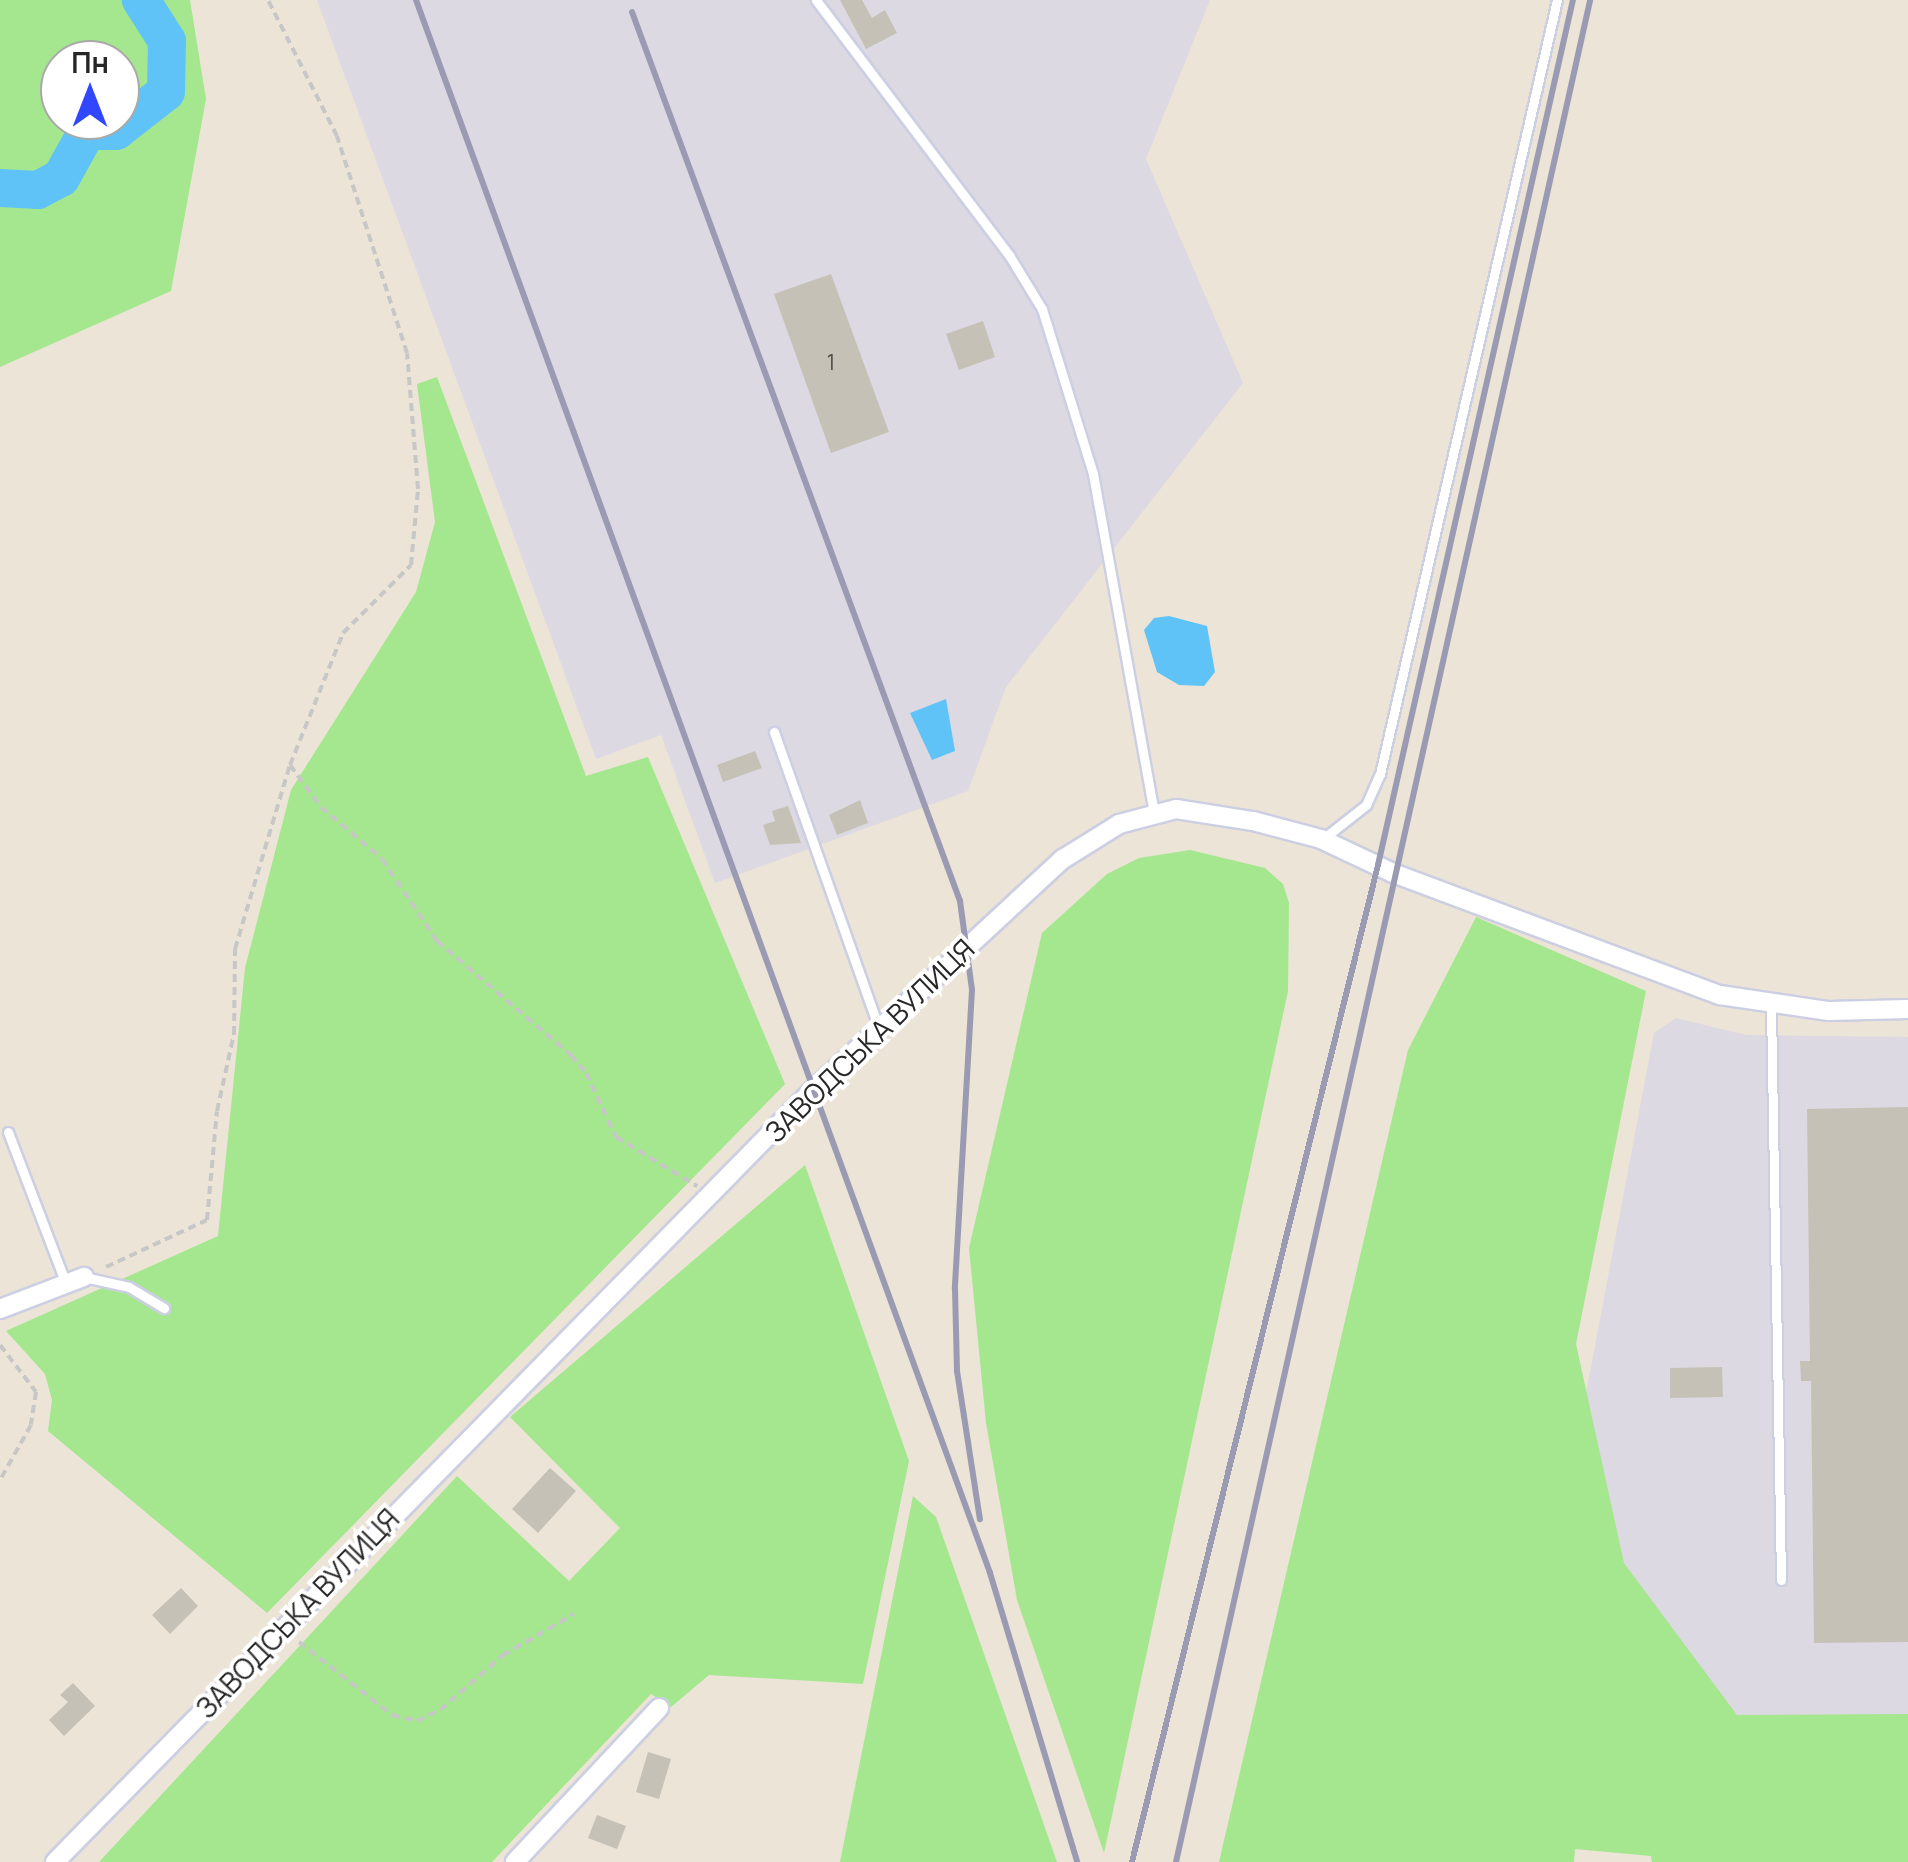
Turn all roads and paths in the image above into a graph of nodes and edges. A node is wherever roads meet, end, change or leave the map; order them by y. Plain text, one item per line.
1 (268, 0) edge
2 (816, 0) edge
3 (1557, 0) edge
4 (774, 732) dead end
5 (290, 765) junction
6 (1154, 812) junction
7 (1321, 839) junction
8 (1771, 1006) junction
9 (1908, 1009) edge
10 (879, 1029) junction
11 (8, 1132) dead end
12 (708, 1196) junction
13 (75, 1280) junction
14 (164, 1308) dead end
15 (0, 1310) edge
16 (0, 1345) edge
17 (0, 1480) edge
18 (1782, 1580) dead end
19 (574, 1614) dead end
20 (282, 1629) junction
21 (660, 1708) dead end
22 (55, 1862) edge
23 (514, 1862) edge

1 - 5 path
2 - 6 lane
3 - 7 lane
4 - 10 lane
5 - 12 path
5 - 13 path
6 - 7 street, ЗАВОДСЬКА ВУЛИЦЯ
6 - 10 street, ЗАВОДСЬКА ВУЛИЦЯ
7 - 8 street, ЗАВОДСЬКА ВУЛИЦЯ
8 - 9 street, ЗАВОДСЬКА ВУЛИЦЯ
8 - 18 lane
10 - 12 street, ЗАВОДСЬКА ВУЛИЦЯ
11 - 13 lane
12 - 20 street, ЗАВОДСЬКА ВУЛИЦЯ
13 - 14 lane
13 - 15 street
16 - 17 path
19 - 20 path
20 - 22 street, ЗАВОДСЬКА ВУЛИЦЯ
21 - 23 street

